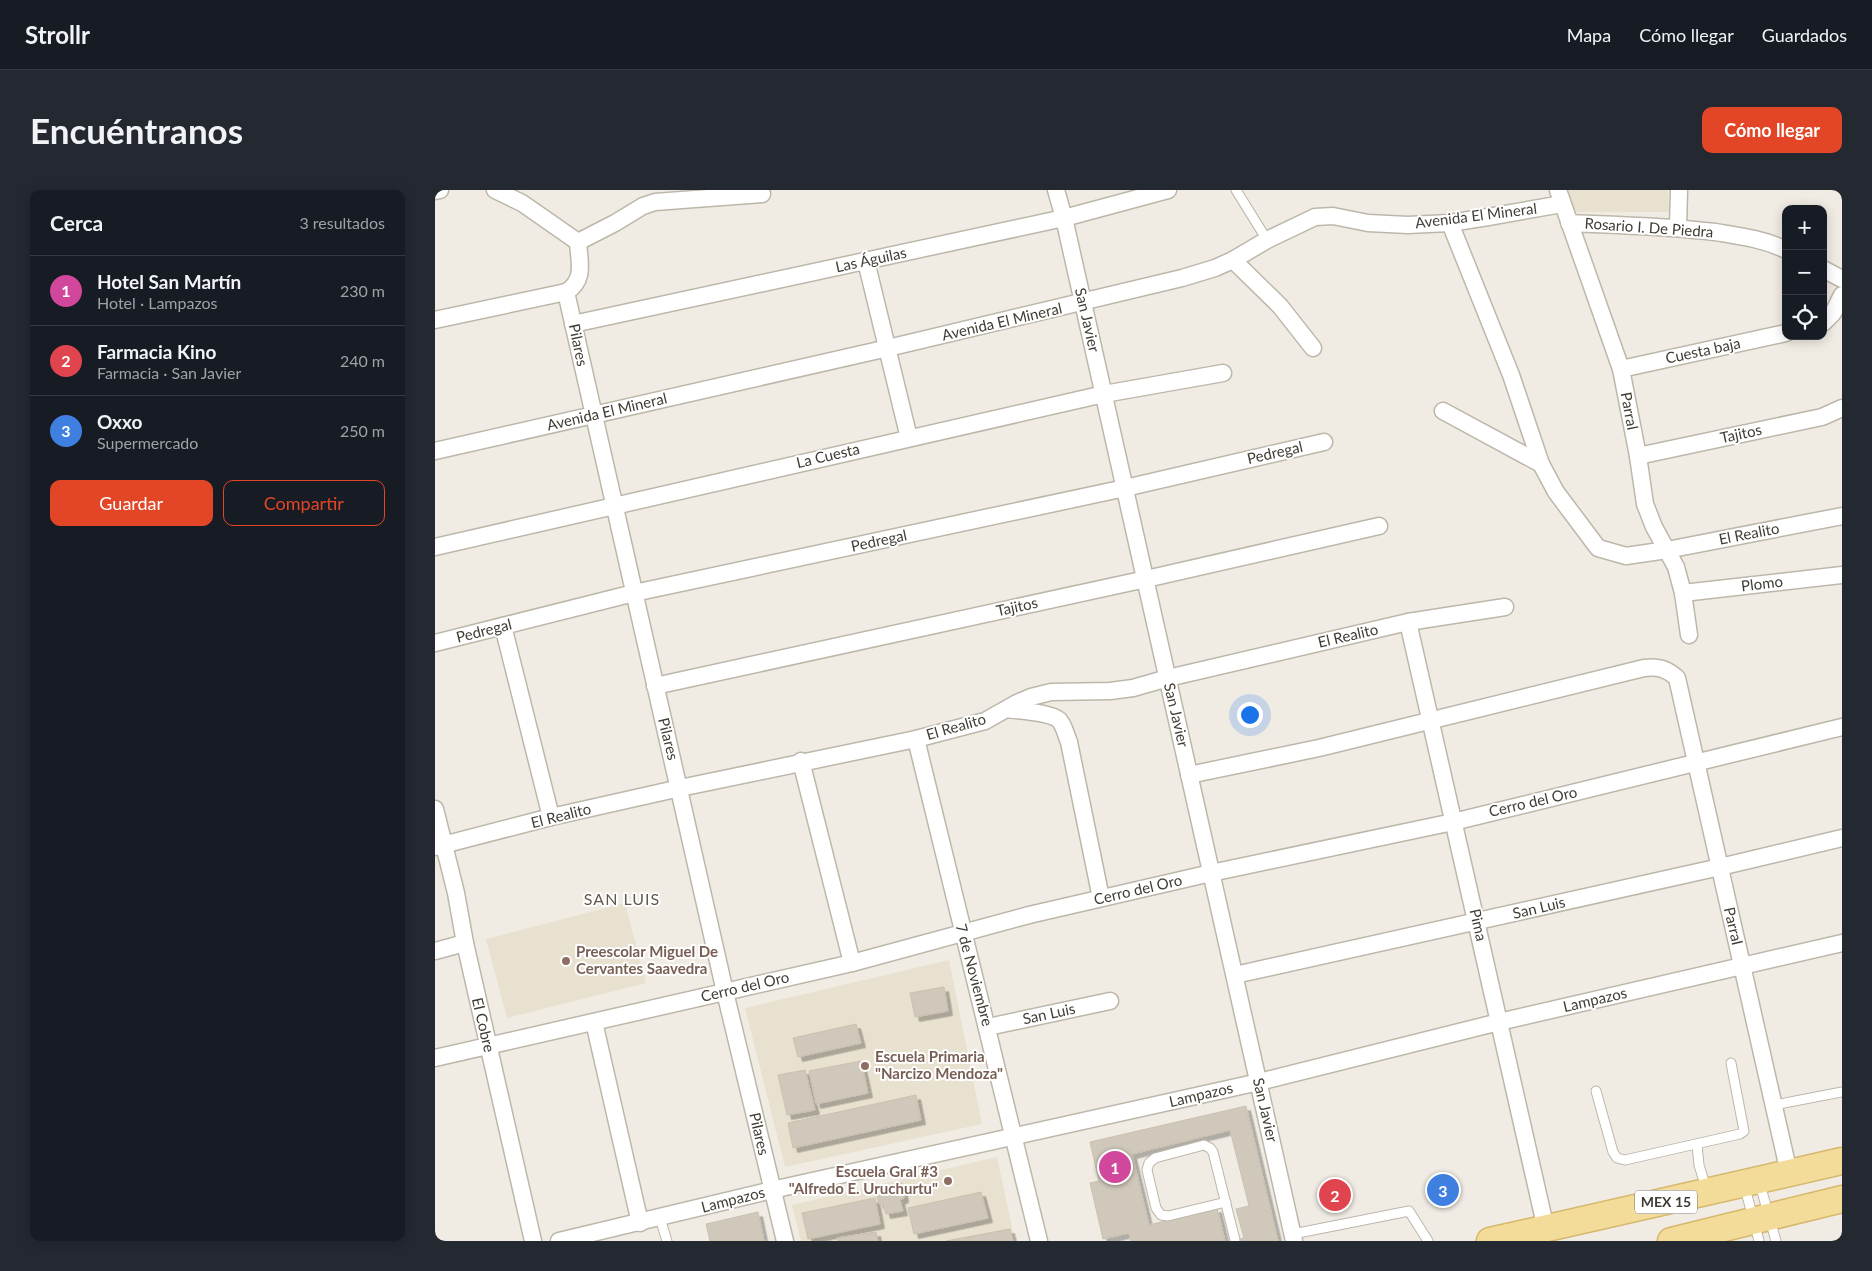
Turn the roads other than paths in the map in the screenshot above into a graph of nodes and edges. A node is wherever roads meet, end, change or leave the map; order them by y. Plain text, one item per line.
1 (440, 190) edge
2 (495, 190) edge
3 (1055, 190) edge
4 (1168, 190) edge
5 (1236, 190) edge
6 (1679, 190) edge
7 (435, 191) edge
8 (762, 194) dead end
9 (1560, 197) edge
10 (1064, 218) junction
11 (1450, 222) junction
12 (1569, 223) junction
13 (1678, 227) junction
14 (1267, 240) junction
15 (577, 242) junction
16 (1782, 248) edge
17 (1233, 260) junction
18 (866, 261) junction
19 (1827, 271) edge
20 (1842, 279) edge
21 (566, 292) junction
22 (1842, 295) edge
23 (1083, 303) junction
24 (1827, 319) edge
25 (435, 320) edge
26 (573, 324) junction
27 (1782, 334) edge
28 (888, 348) junction
29 (1313, 348) dead end
30 (1621, 369) junction
31 (1223, 373) dead end
32 (1104, 394) junction
33 (1842, 408) edge
34 (1443, 410) dead end
35 (593, 415) junction
36 (909, 438) junction
37 (1324, 442) dead end
38 (435, 451) edge
39 (1638, 456) junction
40 (1541, 464) junction
41 (1125, 488) junction
42 (614, 505) junction
43 (1842, 516) edge
44 (1379, 526) dead end
45 (435, 547) edge
46 (1667, 550) junction
47 (1842, 575) edge
48 (1145, 579) junction
49 (1683, 593) junction
50 (633, 594) junction
51 (1505, 607) dead end
52 (1408, 622) junction
53 (503, 626) junction
54 (1689, 634) dead end
55 (435, 642) edge
56 (1168, 678) junction
57 (655, 686) junction
58 (1007, 709) junction
59 (1430, 720) junction
60 (1842, 728) edge
61 (916, 738) junction
62 (801, 761) junction
63 (1697, 764) junction
64 (1189, 775) junction
65 (680, 788) junction
66 (435, 809) edge
67 (551, 818) junction
68 (1453, 822) junction
69 (1842, 838) edge
70 (439, 846) edge
71 (1720, 867) junction
72 (1211, 873) junction
73 (1101, 898) junction
74 (1477, 921) junction
75 (963, 932) junction
76 (1842, 943) edge
77 (465, 944) junction
78 (435, 951) edge
79 (852, 963) junction
80 (1742, 965) junction
81 (1235, 975) junction
82 (725, 992) junction
83 (1111, 1001) dead end
84 (594, 1022) junction
85 (1499, 1022) junction
86 (987, 1027) junction
87 (488, 1046) junction
88 (435, 1058) edge
89 (1731, 1063) dead end
90 (1259, 1082) junction
91 (1597, 1091) dead end
92 (1842, 1092) edge
93 (1774, 1105) junction
94 (1015, 1137) junction
95 (1697, 1145) junction
96 (1842, 1161) edge
97 (1789, 1174) junction
98 (1751, 1182) junction
99 (772, 1190) junction
100 (1707, 1192) junction
101 (1842, 1200) edge
102 (1226, 1202) junction
103 (660, 1218) junction
104 (640, 1222) junction
105 (1546, 1228) junction
106 (1764, 1230) edge
107 (1293, 1238) edge
108 (1235, 1240) edge
109 (533, 1241) edge
110 (559, 1241) edge
111 (667, 1241) edge
112 (785, 1241) edge
113 (1039, 1241) edge
114 (1428, 1241) edge
115 (1490, 1241) edge
116 (1671, 1241) edge

1 - 7 street
2 - 15 street
3 - 10 street, San Javier
4 - 10 street, Las Águilas
5 - 14 lane
6 - 13 street
8 - 15 street
9 - 11 street, Avenida El Mineral
9 - 12 street, Parral
10 - 18 street, Las Águilas
10 - 23 street, San Javier
11 - 14 street, Avenida El Mineral
11 - 40 street
12 - 13 street, Rosario I. De Piedra
12 - 30 street, Parral
13 - 16 street, Rosario I. De Piedra
14 - 17 street, Avenida El Mineral
15 - 21 street
17 - 23 street, Avenida El Mineral
17 - 29 street
18 - 26 street, Las Águilas
18 - 28 street
19 - 20 street
21 - 25 street
21 - 26 street, Pilares
22 - 24 street
23 - 28 street, Avenida El Mineral
23 - 32 street, San Javier
26 - 35 street, Pilares
27 - 30 street, Cuesta baja
28 - 35 street, Avenida El Mineral
28 - 36 street
30 - 39 street, Parral
31 - 32 street, La Cuesta
32 - 36 street, La Cuesta
32 - 41 street, San Javier
33 - 39 street, Tajitos
34 - 40 street
35 - 38 street, Avenida El Mineral
35 - 42 street, Pilares
36 - 42 street, La Cuesta
37 - 41 street, Pedregal
39 - 46 street, Parral
40 - 46 street, El Realito
41 - 48 street, San Javier
41 - 50 street, Pedregal
42 - 45 street, La Cuesta
42 - 50 street, Pilares
43 - 46 street, El Realito
44 - 48 street, Tajitos
46 - 49 street, Parral
47 - 49 street, Plomo
48 - 56 street, San Javier
48 - 57 street, Tajitos
49 - 54 street, Parral
50 - 53 street, Pedregal
50 - 57 street, Pilares
51 - 52 street, El Realito
52 - 56 street, El Realito
52 - 59 street, Pima
53 - 55 street, Pedregal
53 - 67 street
56 - 58 street, El Realito
56 - 64 street, San Javier
57 - 65 street, Pilares
58 - 61 street, El Realito
58 - 73 street
59 - 63 street, Parral
59 - 64 street
59 - 68 street, Pima
60 - 63 street, Cerro del Oro
61 - 62 street, El Realito
61 - 75 street, 7 de Noviembre
62 - 65 street, El Realito
62 - 79 street
63 - 68 street, Cerro del Oro
63 - 71 street, Parral
64 - 72 street, San Javier
65 - 67 street, El Realito
65 - 82 street, Pilares
66 - 70 street, El Cobre
67 - 70 street, El Realito
68 - 72 street, Cerro del Oro
68 - 74 street, Pima
69 - 71 street, San Luis
70 - 77 street, El Cobre
71 - 74 street, San Luis
71 - 80 street, Parral
72 - 73 street, Cerro del Oro
72 - 81 street, San Javier
73 - 75 street, Cerro del Oro
74 - 81 street, San Luis
74 - 85 street, Pima
75 - 79 street, Cerro del Oro
75 - 86 street, 7 de Noviembre
76 - 80 street, Lampazos
77 - 78 street
77 - 87 street, El Cobre
79 - 82 street, Cerro del Oro
80 - 85 street, Lampazos
80 - 93 street, Parral
81 - 90 street, San Javier
82 - 84 street, Cerro del Oro
82 - 99 street, Pilares
83 - 86 street, San Luis
84 - 87 street, Cerro del Oro
84 - 104 street
85 - 90 street, Lampazos
85 - 105 street, Pima
86 - 94 street, 7 de Noviembre
87 - 88 street, Cerro del Oro
87 - 109 street, El Cobre
89 - 95 lane
90 - 94 street, Lampazos
90 - 107 street, San Javier
91 - 95 lane
92 - 93 lane
93 - 97 street, Parral
94 - 99 street, Lampazos
94 - 113 street, 7 de Noviembre
95 - 100 lane
96 - 97 main road, MEX 15
97 - 98 main road, MEX 15
98 - 100 main road, MEX 15
98 - 106 lane
98 - 106 lane
99 - 103 street, Lampazos
99 - 112 street, Pilares
100 - 105 main road, MEX 15
101 - 106 main road, MEX 15
102 - 102 lane
102 - 108 lane
103 - 104 street, Lampazos
103 - 111 lane
104 - 110 street, Lampazos
105 - 115 main road, MEX 15
106 - 116 main road, MEX 15
107 - 114 lane

